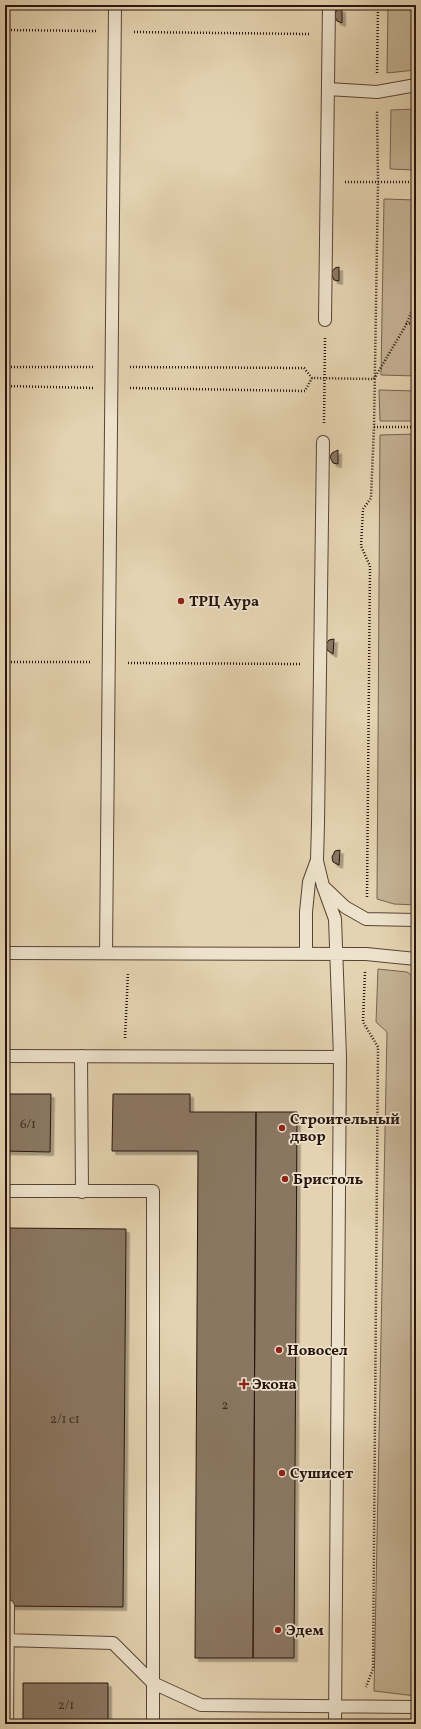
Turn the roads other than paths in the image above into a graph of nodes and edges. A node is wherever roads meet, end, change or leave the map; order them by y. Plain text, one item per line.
1 (115, 5) edge
2 (329, 5) edge
3 (416, 85) edge
4 (328, 89) junction
5 (325, 320) road end
6 (323, 442) road end
7 (317, 860) junction
8 (322, 886) junction
9 (416, 920) edge
10 (5, 953) edge
11 (106, 953) junction
12 (306, 953) junction
13 (336, 954) junction
14 (416, 959) edge
15 (5, 1056) edge
16 (81, 1056) junction
17 (340, 1057) junction
18 (5, 1191) edge
19 (82, 1192) junction
20 (8, 1606) dead end
21 (6, 1640) edge
22 (153, 1683) junction
23 (335, 1706) junction
24 (416, 1707) edge
25 (7, 1724) edge
26 (153, 1724) edge
27 (335, 1724) edge

1 - 11 lane
2 - 4 lane
3 - 4 lane
4 - 5 lane
6 - 7 lane
7 - 8 lane
7 - 12 lane
8 - 9 lane
8 - 13 lane
10 - 11 lane
11 - 12 lane
12 - 13 lane
13 - 14 lane
13 - 17 lane
15 - 16 lane
16 - 17 lane
16 - 19 lane
17 - 23 lane
18 - 19 lane
19 - 22 lane
20 - 21 lane
21 - 22 lane
21 - 25 lane
22 - 23 lane
22 - 26 lane
23 - 24 lane
23 - 27 lane

